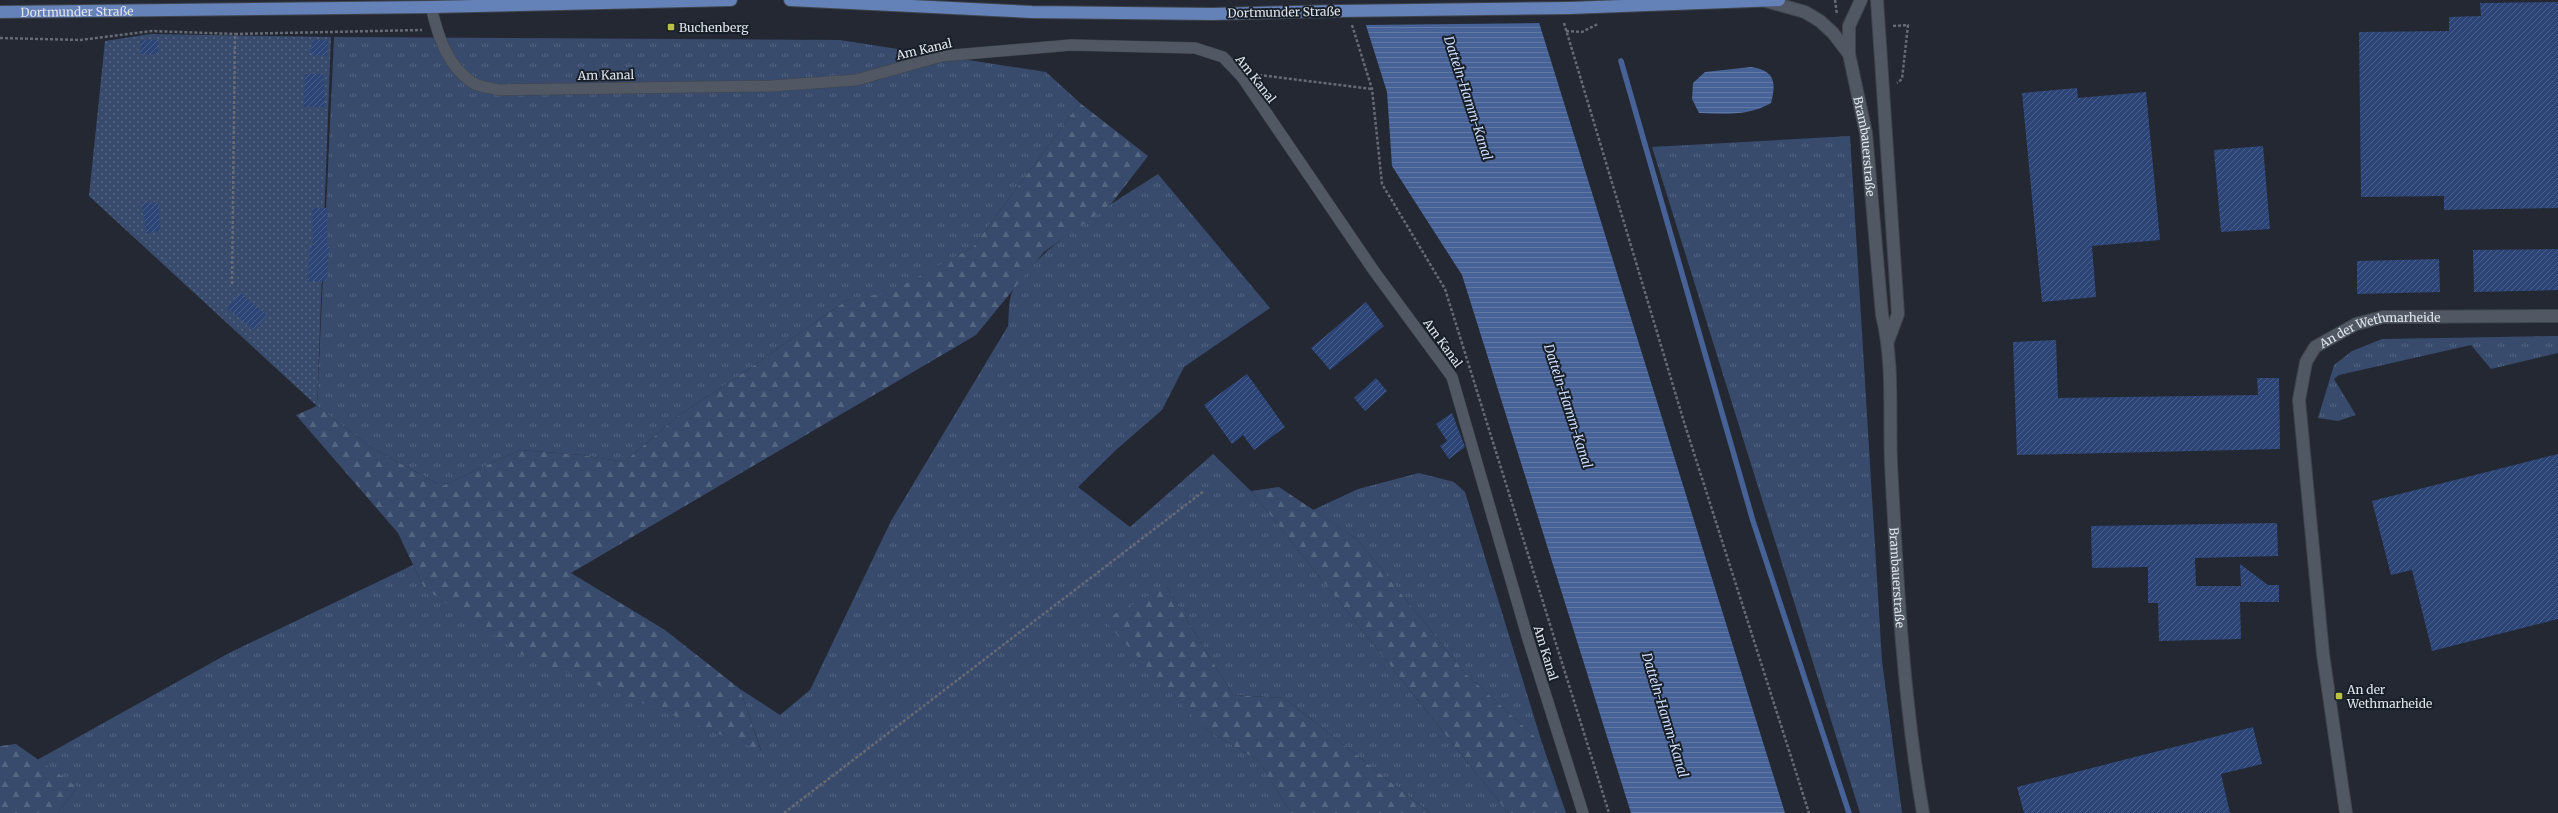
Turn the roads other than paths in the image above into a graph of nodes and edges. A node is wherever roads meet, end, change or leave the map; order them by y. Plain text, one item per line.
1 (731, 0) edge
2 (790, 0) edge
3 (1779, 0) edge
4 (1861, 0) edge
5 (1877, 0) edge
6 (1766, 1) edge
7 (431, 4) edge
8 (0, 12) edge
9 (1849, 54) junction
10 (2558, 316) edge
11 (1888, 341) junction
12 (1583, 813) edge
13 (1923, 813) edge
14 (2346, 813) edge

1 - 7 main road, Dortmunder Straße
2 - 6 main road, Dortmunder Straße, bridge
3 - 6 main road, Dortmunder Straße
4 - 9 main road
5 - 11 main road, Brambauerstraße
6 - 9 main road, Brambauerstraße
7 - 8 main road, Dortmunder Straße
7 - 12 lane, Am Kanal
9 - 11 main road, Brambauerstraße
10 - 14 main road, An der Wethmarheide
11 - 13 main road, Brambauerstraße

